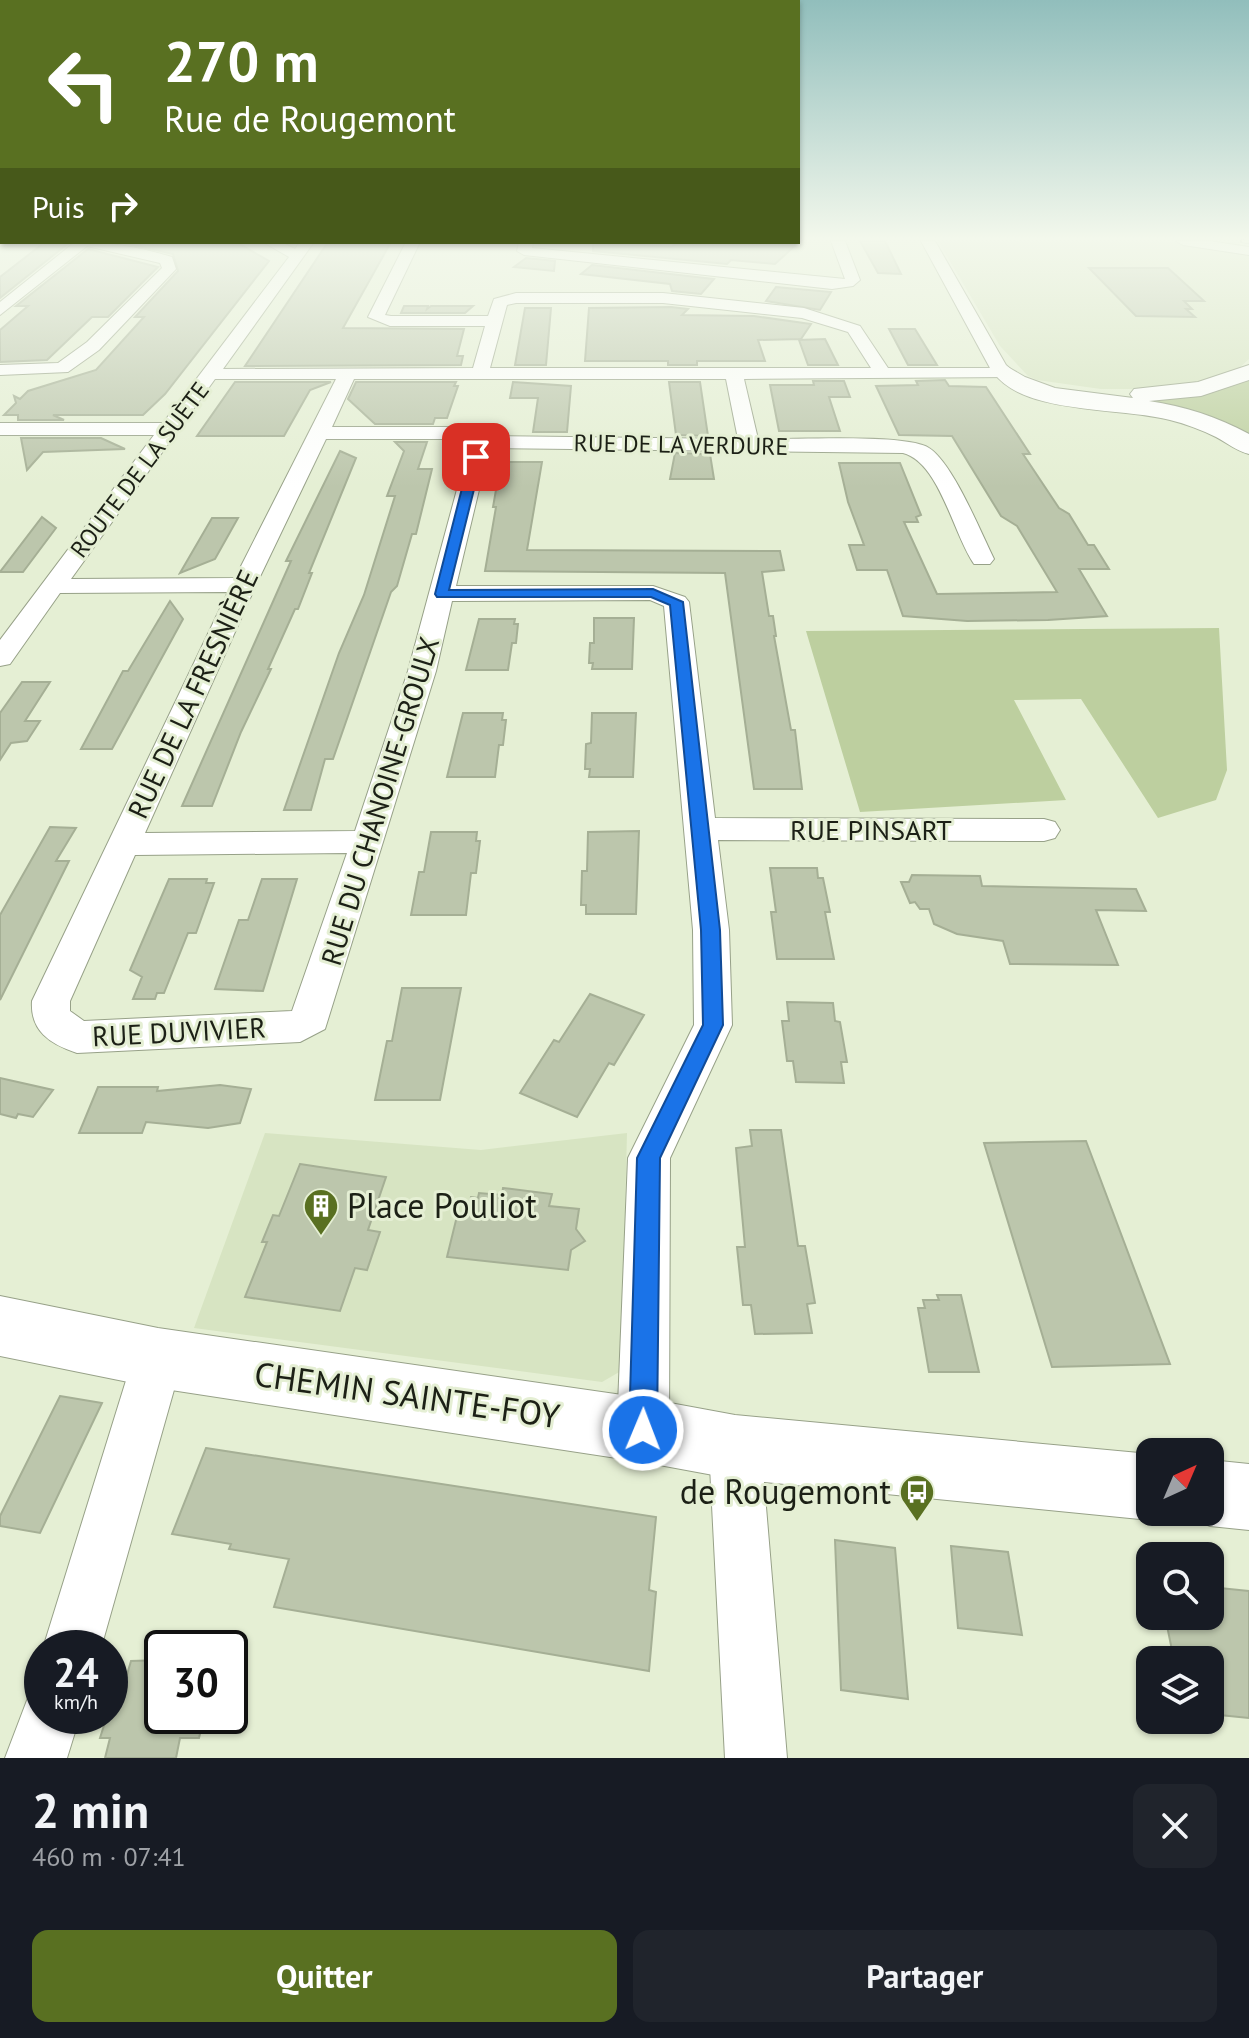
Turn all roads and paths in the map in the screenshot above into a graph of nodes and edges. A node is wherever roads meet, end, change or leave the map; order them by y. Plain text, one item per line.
1 (116, 323) edge
2 (249, 323) edge
3 (493, 323) edge
4 (834, 323) edge
5 (974, 323) edge
6 (0, 370) edge
7 (1249, 372) edge
8 (734, 373) junction
9 (883, 373) junction
10 (1006, 373) junction
11 (212, 374) junction
12 (348, 374) junction
13 (480, 374) junction
14 (169, 429) junction
15 (1, 431) edge
16 (318, 433) junction
17 (480, 442) junction
18 (749, 446) junction
19 (1249, 446) edge
20 (982, 559) dead end
21 (244, 585) junction
22 (54, 586) junction
23 (441, 594) junction
24 (0, 658) edge
25 (698, 829) junction
26 (1044, 830) dead end
27 (368, 842) junction
28 (123, 844) junction
29 (50, 1018) joint
30 (311, 1018) joint
31 (0, 1326) edge
32 (158, 1358) junction
33 (643, 1430) junction
34 (735, 1447) junction
35 (1136, 1486) edge
36 (1224, 1494) edge
37 (1249, 1497) edge
38 (77, 1630) edge
39 (44, 1734) edge
40 (36, 1758) edge
41 (756, 1758) edge

1 - 6 street
2 - 11 street, ROUTE DE LA SUÈTE
3 - 13 street
4 - 9 street
5 - 10 street
7 - 10 highway
8 - 9 street
8 - 13 street
8 - 18 street
9 - 10 street
10 - 19 highway
11 - 12 street
11 - 14 street, ROUTE DE LA SUÈTE
12 - 13 street
12 - 16 street, RUE DE LA FRESNIÈRE
14 - 15 street
14 - 22 street, ROUTE DE LA SUÈTE
16 - 17 street, RUE DE LA VERDURE
16 - 21 street, RUE DE LA FRESNIÈRE
17 - 18 street, RUE DE LA VERDURE
17 - 23 street, RUE DU CHANOINE-GROULX
18 - 20 street, RUE DE LA VERDURE
21 - 22 street
21 - 28 street, RUE DE LA FRESNIÈRE
22 - 24 street, ROUTE DE LA SUÈTE
23 - 25 street
23 - 27 street, RUE DU CHANOINE-GROULX
25 - 26 street, RUE PINSART
25 - 33 street
27 - 28 street
27 - 30 street, RUE DU CHANOINE-GROULX
28 - 29 street, RUE DE LA FRESNIÈRE
29 - 30 street, RUE DUVIVIER
31 - 32 main road, CHEMIN SAINTE-FOY
32 - 33 main road, CHEMIN SAINTE-FOY
32 - 38 street
33 - 34 main road, CHEMIN SAINTE-FOY
34 - 35 main road, CHEMIN SAINTE-FOY
34 - 41 street
36 - 37 main road
39 - 40 street

